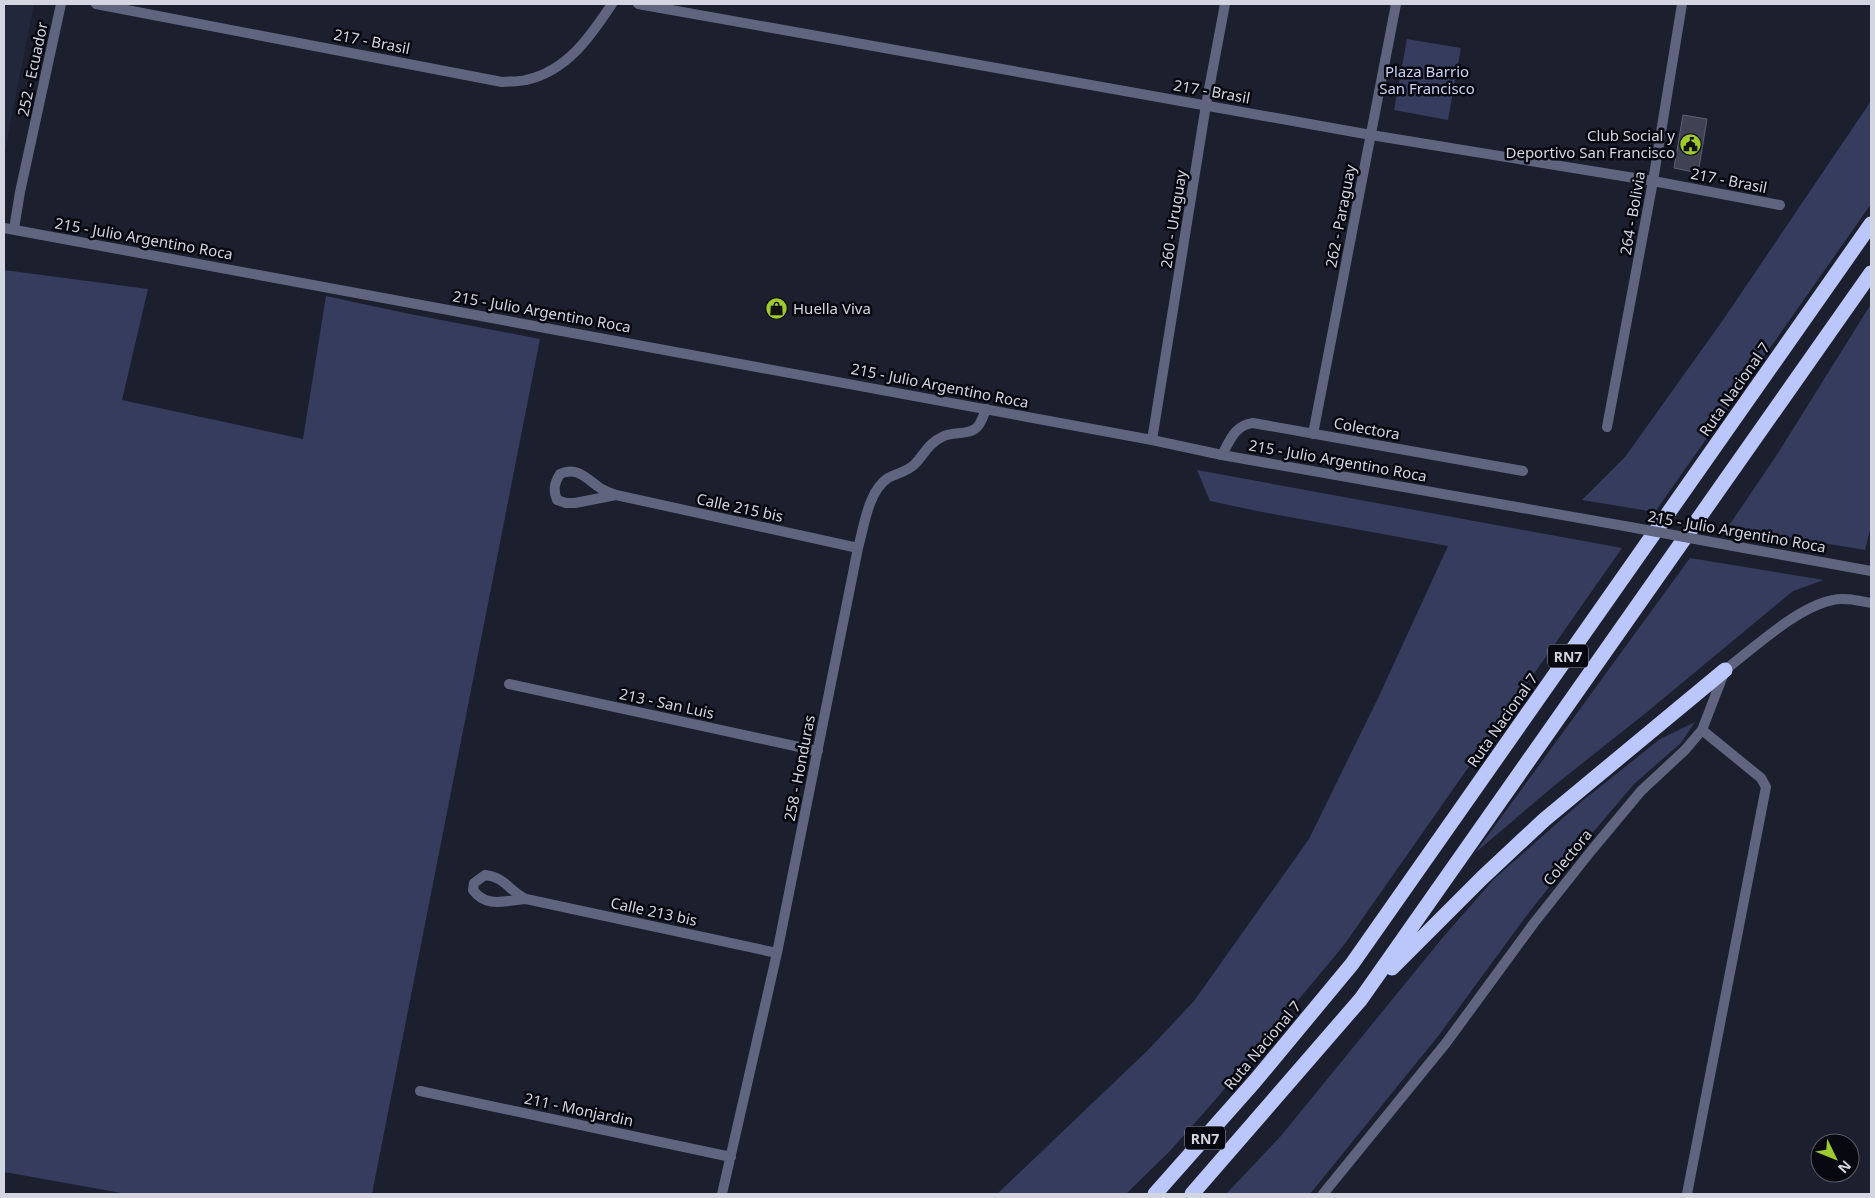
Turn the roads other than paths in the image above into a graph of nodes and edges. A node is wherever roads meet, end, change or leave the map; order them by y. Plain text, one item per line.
1 (61, 4) edge
2 (96, 4) edge
3 (612, 4) edge
4 (638, 4) edge
5 (1225, 4) edge
6 (1396, 4) edge
7 (1682, 4) edge
8 (1206, 105) junction
9 (1371, 135) junction
10 (1653, 181) junction
11 (1780, 205) dead end
12 (1871, 224) edge
13 (9, 229) edge
14 (1871, 273) edge
15 (986, 409) junction
16 (1607, 427) dead end
17 (1313, 434) junction
18 (1152, 440) junction
19 (1222, 455) junction
20 (1523, 471) dead end
21 (616, 495) junction
22 (858, 548) junction
23 (1871, 571) edge
24 (1871, 603) edge
25 (1725, 670) junction
26 (509, 684) dead end
27 (1702, 730) junction
28 (818, 751) junction
29 (526, 898) junction
30 (776, 953) junction
31 (1362, 999) junction
32 (420, 1091) dead end
33 (730, 1157) junction
34 (722, 1194) edge
35 (1155, 1194) edge
36 (1192, 1194) edge
37 (1323, 1194) edge
38 (1687, 1194) edge

1 - 13 street, 252 - Ecuador
2 - 3 street, 217 - Brasil
4 - 8 street, 217 - Brasil
5 - 8 street, 260 - Uruguay
6 - 9 street, 262 - Paraguay
7 - 10 street, 264 - Bolivia
8 - 9 street, 217 - Brasil
8 - 18 street, 260 - Uruguay
9 - 10 street, 217 - Brasil
9 - 17 street, 262 - Paraguay
10 - 11 street, 217 - Brasil
10 - 16 street, 264 - Bolivia
12 - 35 highway, Ruta Nacional 7 / RN7
13 - 15 street, 215 - Julio Argentino Roca
14 - 31 highway, RN7
15 - 18 street, 215 - Julio Argentino Roca
15 - 22 street, 258 - Honduras
17 - 19 street, Colectora
17 - 20 street, Colectora
18 - 19 street, 215 - Julio Argentino Roca
19 - 23 street, 215 - Julio Argentino Roca, bridge
21 - 21 street, Calle 215 bis
21 - 22 street, Calle 215 bis
22 - 28 street, 258 - Honduras
24 - 25 street
25 - 27 street, Colectora
25 - 31 highway
26 - 28 street, 213 - San Luis
27 - 37 street, Colectora
27 - 38 street
28 - 30 street, 258 - Honduras
29 - 29 street, Calle 213 bis
29 - 30 street, Calle 213 bis
30 - 33 street, 258 - Honduras
31 - 36 highway, RN7
32 - 33 street, 211 - Monjardin
33 - 34 street, 258 - Honduras

